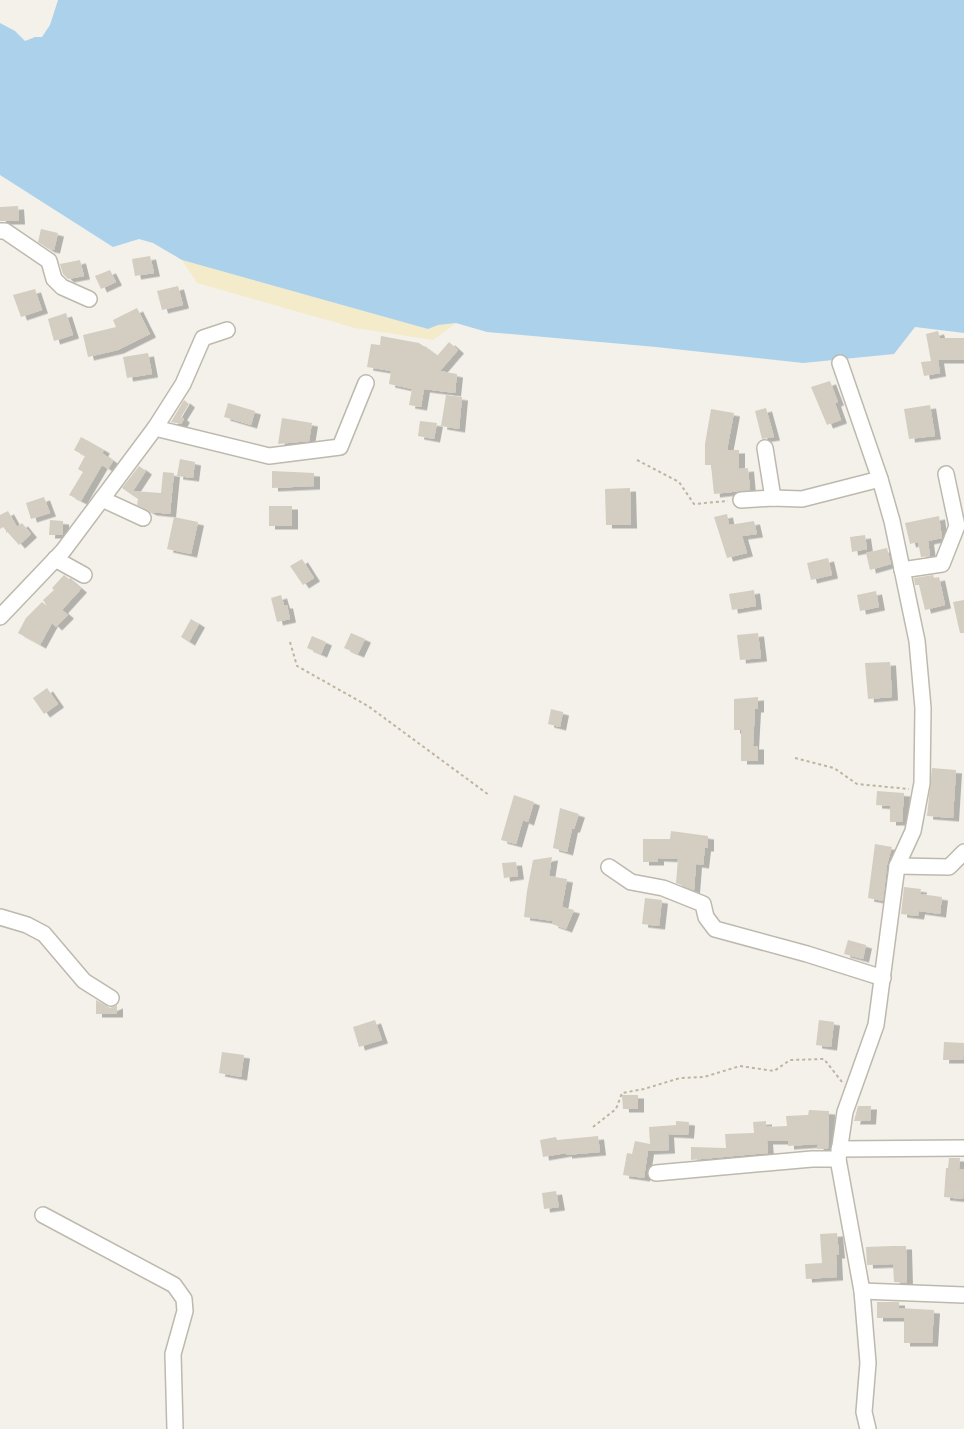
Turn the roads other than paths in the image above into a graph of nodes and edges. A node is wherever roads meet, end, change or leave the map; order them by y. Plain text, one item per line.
1 (0, 231) edge
2 (89, 299) dead end
3 (227, 330) dead end
4 (840, 363) dead end
5 (366, 383) dead end
6 (155, 428) junction
7 (765, 448) dead end
8 (946, 474) dead end
9 (880, 479) junction
10 (773, 498) junction
11 (102, 499) junction
12 (741, 500) road end
13 (143, 518) dead end
14 (56, 559) junction
15 (902, 570) junction
16 (84, 574) dead end
17 (0, 617) edge
18 (964, 852) edge
19 (897, 866) junction
20 (609, 867) dead end
21 (0, 917) edge
22 (883, 978) junction
23 (111, 998) dead end
24 (964, 1148) edge
25 (839, 1154) junction
26 (656, 1173) dead end
27 (43, 1215) dead end
28 (862, 1291) junction
29 (964, 1295) edge
30 (175, 1429) edge
31 (868, 1429) edge

1 - 2 street
3 - 6 street
4 - 9 street
5 - 6 street
6 - 11 street
7 - 10 street
8 - 15 street
9 - 10 street
9 - 15 street
10 - 12 street
11 - 13 street
11 - 14 street
14 - 16 street
14 - 17 street
15 - 19 street
18 - 19 street
19 - 22 street
20 - 22 street
21 - 23 street
22 - 25 street
24 - 25 street
25 - 26 street
25 - 28 street
27 - 30 street
28 - 29 street
28 - 31 street

